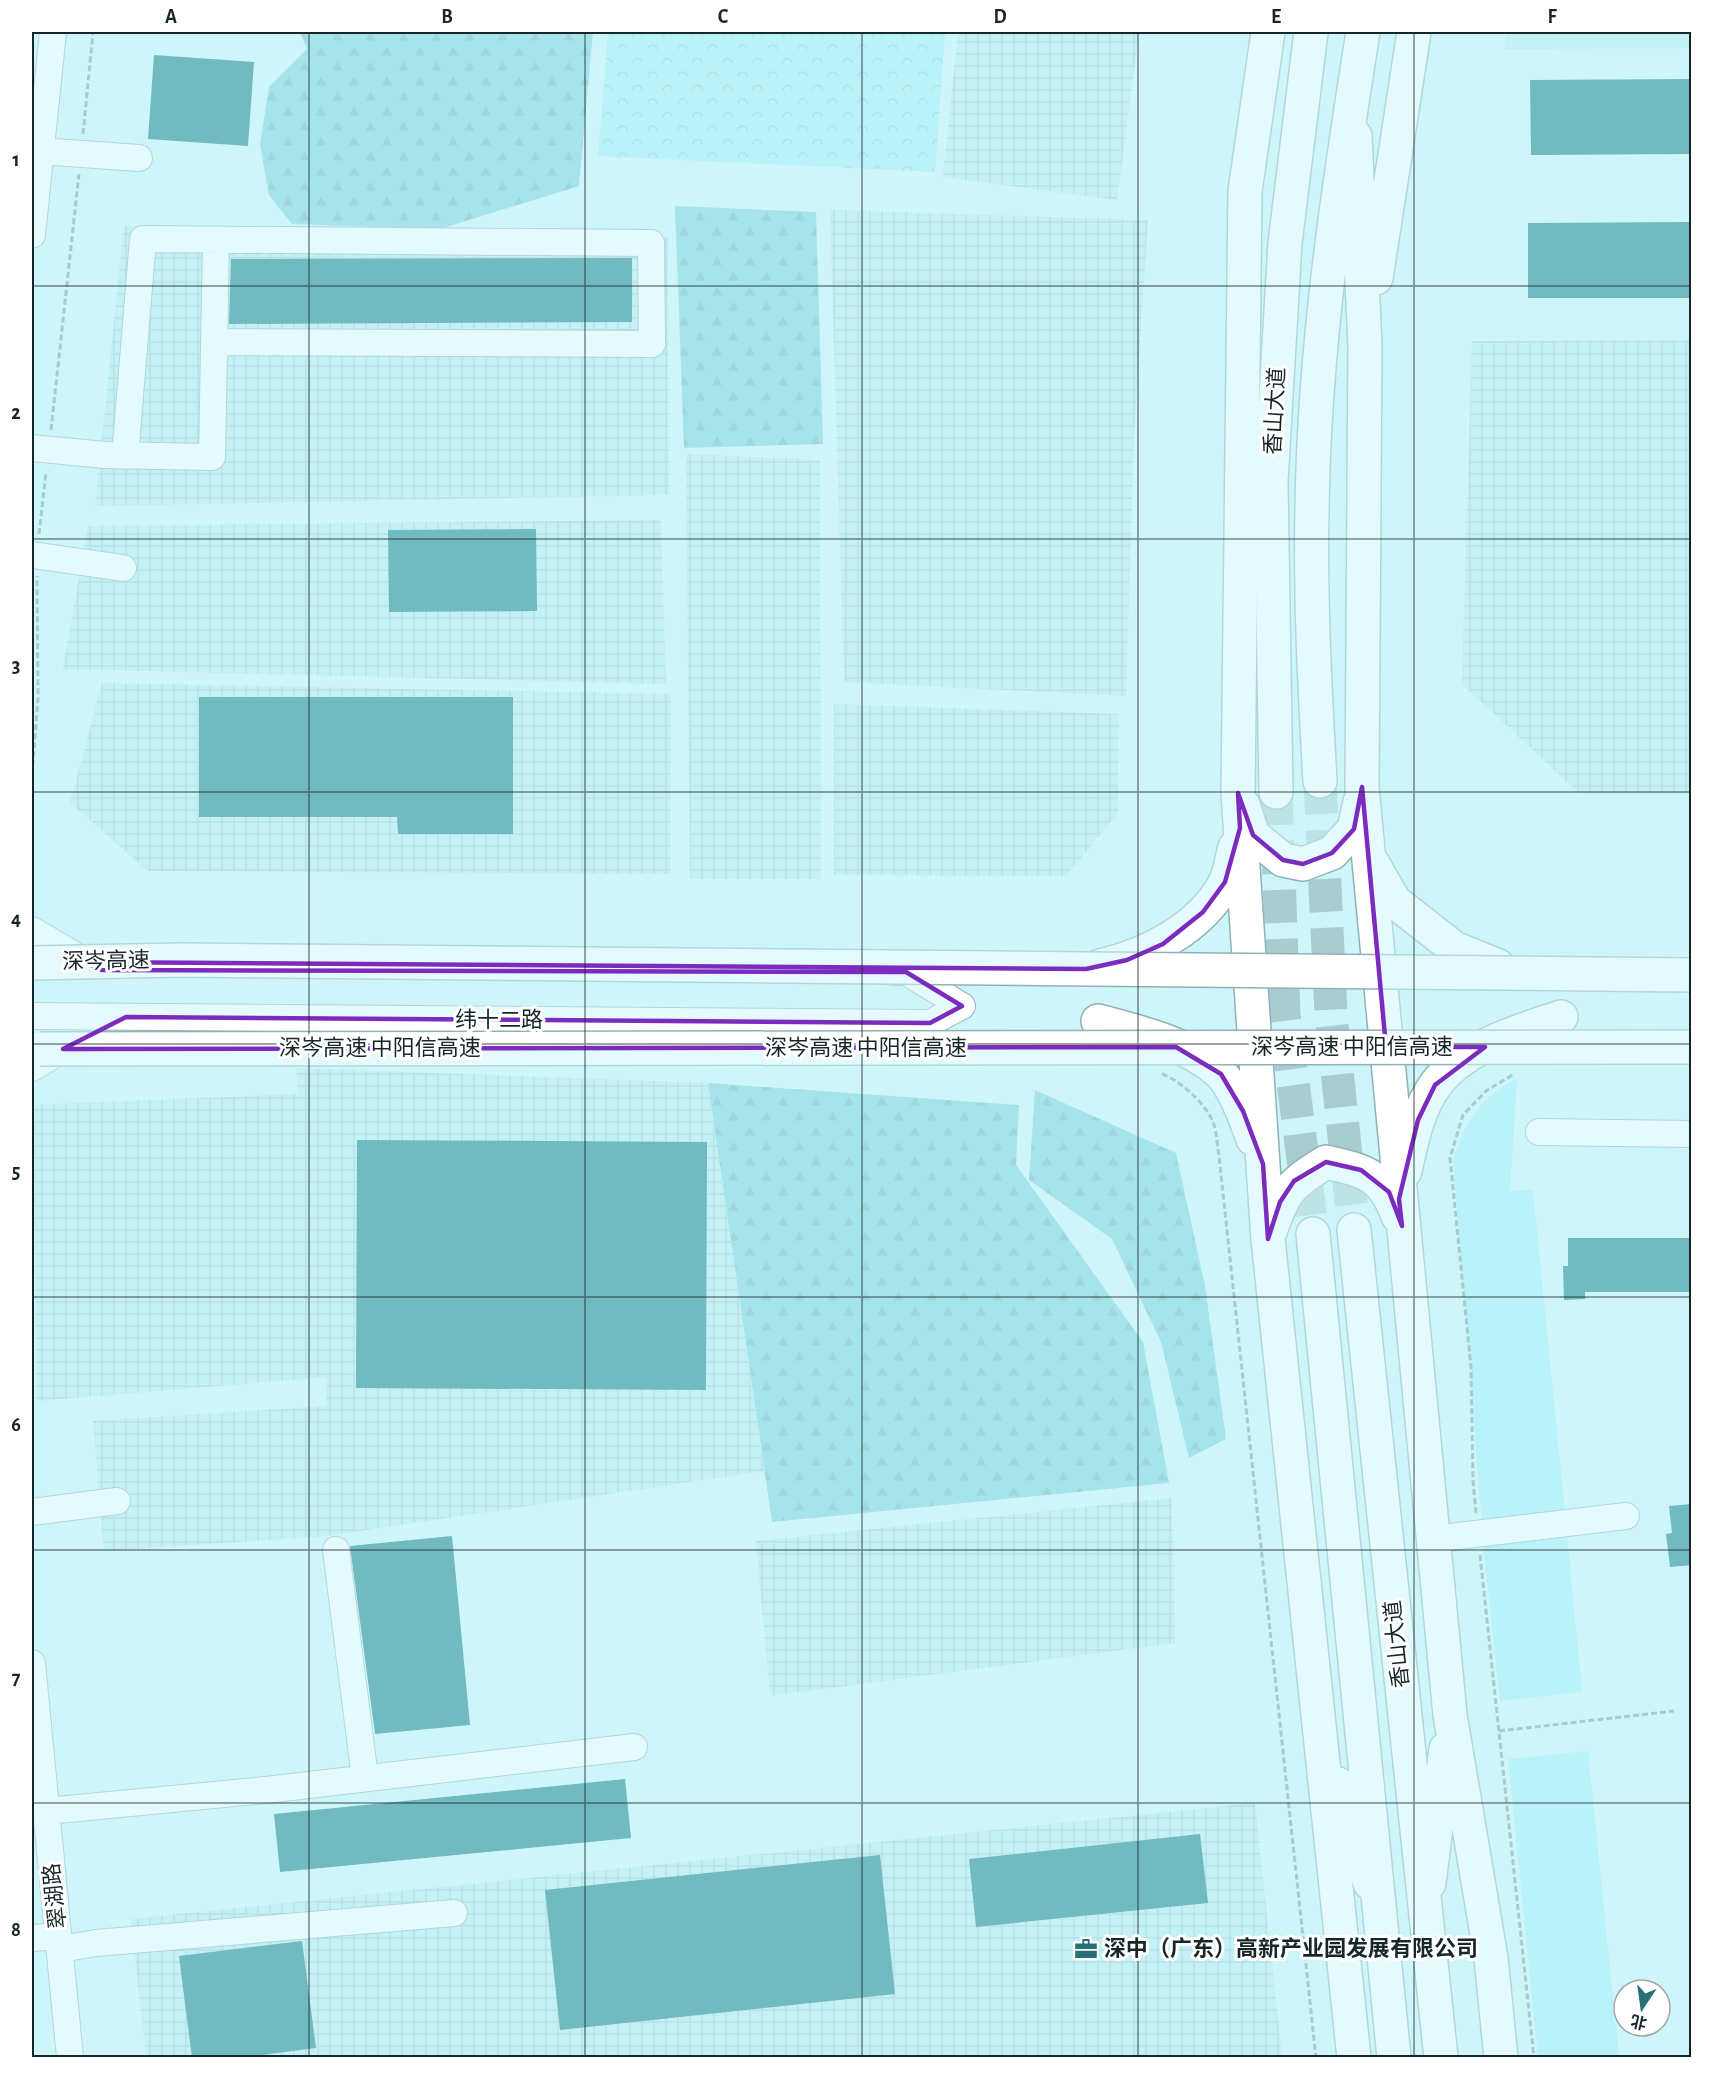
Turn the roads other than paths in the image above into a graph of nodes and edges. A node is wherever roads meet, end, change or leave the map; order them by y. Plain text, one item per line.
1 (53, 32) edge
2 (1268, 32) edge
3 (1311, 32) edge
4 (1363, 32) edge
5 (1414, 32) edge
6 (1305, 88) junction
7 (1353, 92) junction
8 (40, 151) junction
9 (139, 159) dead end
10 (32, 235) edge
11 (216, 240) junction
12 (216, 342) junction
13 (1365, 345) junction
14 (1244, 356) junction
15 (40, 448) edge
16 (125, 456) junction
17 (34, 555) edge
18 (123, 568) dead end
19 (1320, 781) tunnel mouth
20 (1362, 787) junction
21 (1276, 792) tunnel mouth
22 (1238, 793) junction
23 (1240, 828) junction
24 (1368, 856) junction
25 (32, 930) edge
26 (32, 950) edge
27 (181, 960) junction
28 (32, 963) edge
29 (1498, 966) dead end
30 (32, 970) edge
31 (102, 970) junction
32 (1069, 972) dead end
33 (1692, 975) edge
34 (32, 1016) edge
35 (126, 1017) junction
36 (1561, 1017) dead end
37 (1098, 1021) dead end
38 (1692, 1047) edge
39 (34, 1054) edge
40 (1539, 1132) dead end
41 (1692, 1134) edge
42 (1263, 1164) junction
43 (1400, 1213) junction
44 (1354, 1230) tunnel mouth
45 (1313, 1234) tunnel mouth
46 (1268, 1239) junction
47 (117, 1501) dead end
48 (32, 1512) edge
49 (1626, 1516) dead end
50 (1433, 1539) junction
51 (336, 1550) dead end
52 (32, 1663) edge
53 (1450, 1715) junction
54 (1317, 1722) junction
55 (634, 1747) dead end
56 (36, 1754) edge
57 (365, 1778) junction
58 (47, 1811) junction
59 (1425, 1911) junction
60 (454, 1913) dead end
61 (1380, 1914) junction
62 (32, 1938) edge
63 (60, 1942) junction
64 (70, 2058) edge
65 (1354, 2058) edge
66 (1394, 2058) edge
67 (1441, 2058) edge
68 (1501, 2058) edge

1 - 8 street
2 - 14 main road
3 - 6 main road, 香山大道
4 - 7 main road, 香山大道
5 - 13 main road
6 - 14 main road
6 - 21 main road, 香山大道
7 - 13 main road
7 - 19 main road, 香山大道
8 - 9 street
8 - 10 street
11 - 12 street
11 - 12 street
11 - 16 street
12 - 16 street
13 - 20 main road
14 - 22 main road
15 - 16 street
17 - 18 street
20 - 22 main road
20 - 24 main road
22 - 23 main road
23 - 32 main road
23 - 42 main road
24 - 29 main road
24 - 43 main road
25 - 31 street
26 - 27 main road, bridge
27 - 28 main road, 深岑高速, bridge
27 - 33 main road, bridge
30 - 31 street
31 - 35 street, 纬十二路
34 - 35 street, 纬十二路
35 - 39 street
36 - 43 main road
37 - 42 main road
38 - 39 main road, 深岑高速 中阳信高速, bridge
40 - 41 street
42 - 46 main road
43 - 46 main road
43 - 50 main road
44 - 59 main road, 香山大道
45 - 61 main road, 香山大道
46 - 54 main road
47 - 48 street
49 - 50 street
50 - 53 main road
51 - 57 street
52 - 56 street, 翠湖路
53 - 59 main road
53 - 68 main road
54 - 61 main road
54 - 65 main road
55 - 57 street
56 - 58 street, 翠湖路
57 - 58 street
58 - 63 street, 翠湖路
59 - 67 main road, 香山大道
60 - 63 street
61 - 66 main road, 香山大道
62 - 63 street
63 - 64 street, 翠湖路

